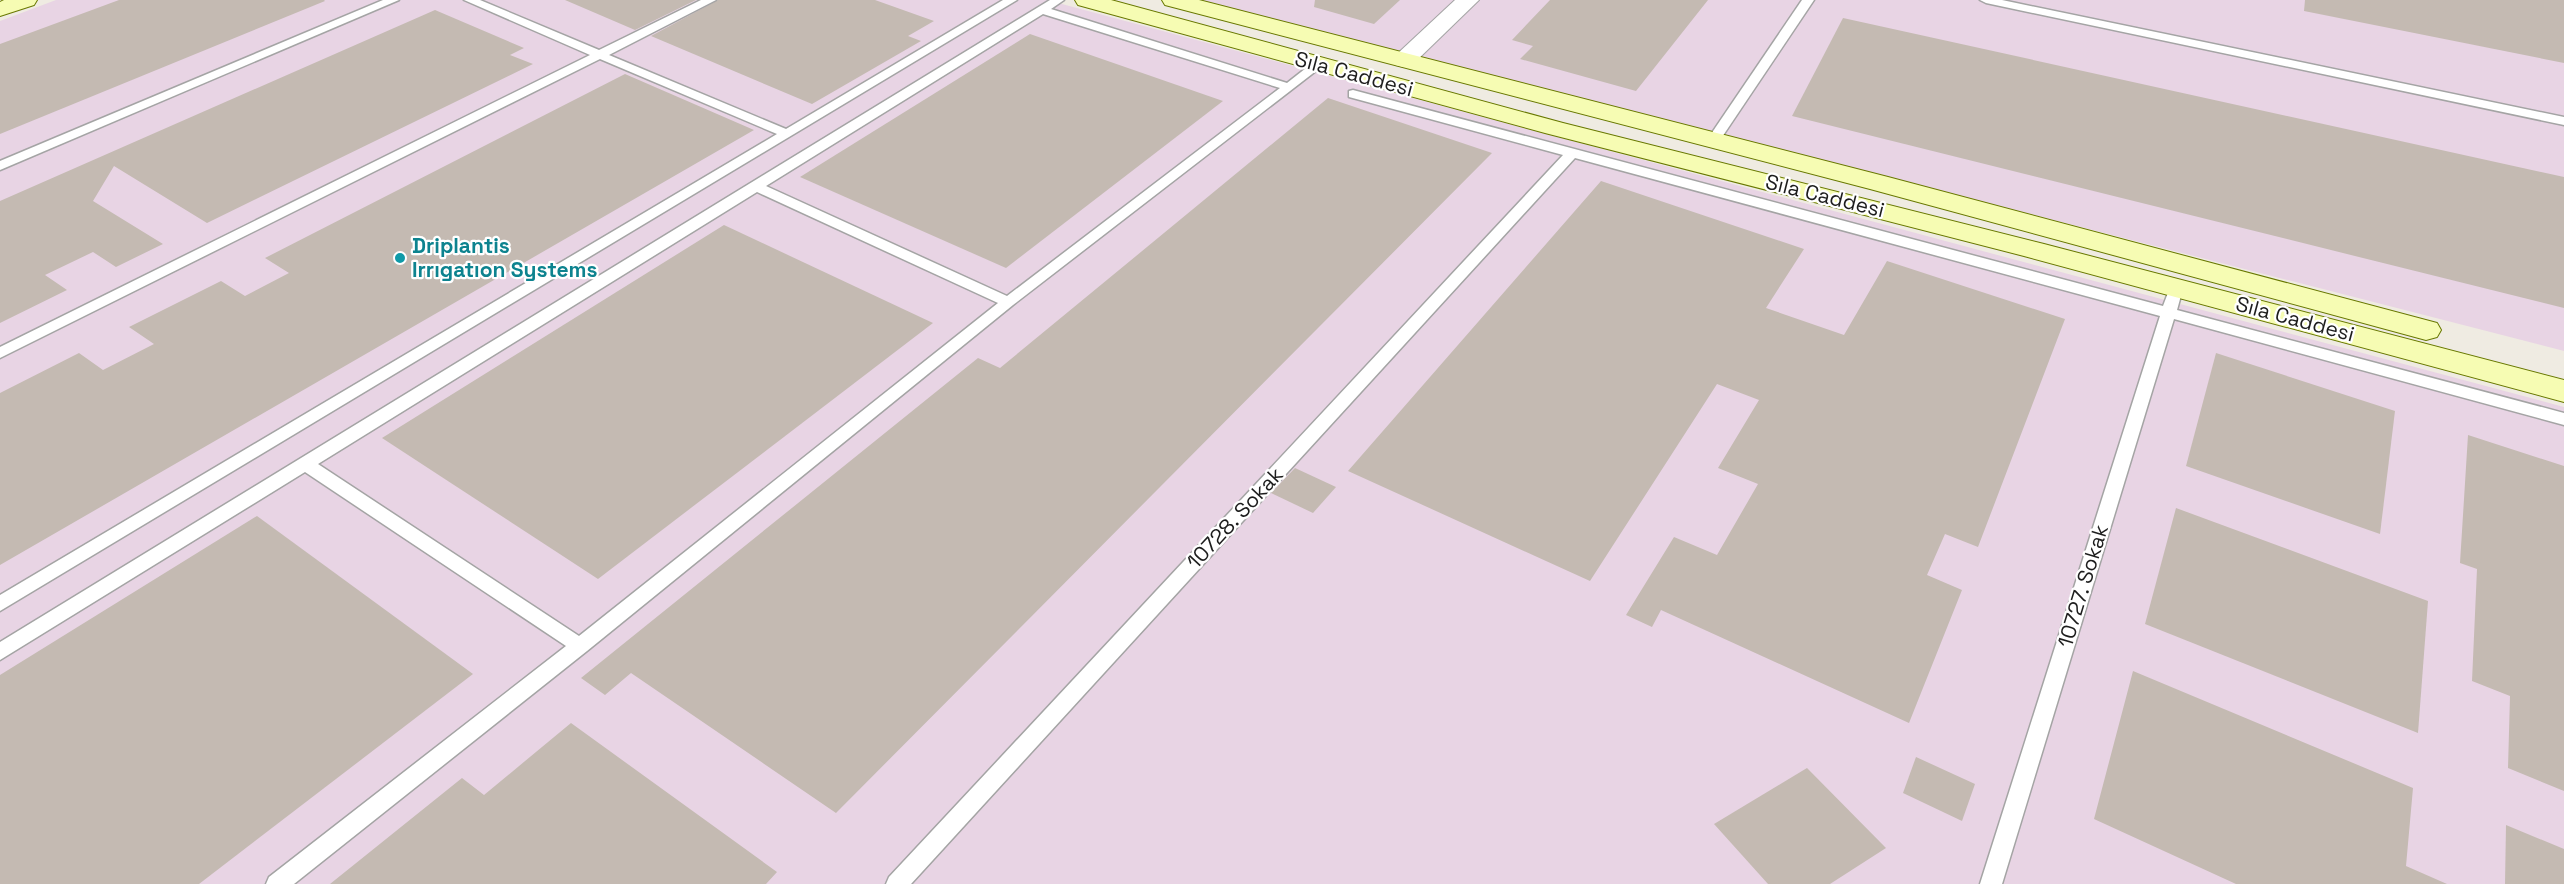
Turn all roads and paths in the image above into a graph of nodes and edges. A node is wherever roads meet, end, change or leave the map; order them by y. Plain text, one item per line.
1 (26, 0) edge
2 (393, 0) edge
3 (470, 0) edge
4 (710, 0) edge
5 (1011, 0) edge
6 (1058, 0) edge
7 (1086, 0) edge
8 (1173, 0) edge
9 (1468, 0) edge
10 (1808, 0) edge
11 (1986, 0) edge
12 (0, 9) edge
13 (1041, 10) junction
14 (598, 54) junction
15 (1404, 60) junction
16 (1318, 64) junction
17 (1288, 87) junction
18 (1353, 94) dead end
19 (2564, 121) edge
20 (787, 134) junction
21 (1713, 140) junction
22 (1572, 153) junction
23 (0, 166) edge
24 (755, 186) junction
25 (2172, 300) junction
26 (1008, 302) junction
27 (0, 353) edge
28 (2564, 368) edge
29 (2564, 391) edge
30 (2564, 419) edge
31 (305, 464) junction
32 (0, 604) edge
33 (580, 646) junction
34 (0, 652) edge
35 (278, 884) edge
36 (897, 884) edge
37 (1991, 884) edge

1 - 12 street
2 - 23 lane
3 - 14 lane
4 - 14 lane
5 - 20 lane
6 - 13 lane
7 - 16 street, Sıla Caddesi
8 - 15 street, Sıla Caddesi
9 - 15 street
10 - 21 lane
11 - 19 lane
13 - 17 lane
13 - 24 lane
14 - 20 lane
14 - 27 lane
15 - 21 street, Sıla Caddesi
16 - 17 lane
16 - 25 street, Sıla Caddesi
17 - 26 lane
18 - 22 lane
20 - 32 lane
21 - 28 street, Sıla Caddesi
22 - 25 lane
22 - 36 lane, 10728. Sokak
24 - 26 lane
24 - 31 lane
25 - 29 street, Sıla Caddesi
25 - 30 lane
25 - 37 lane, 10727. Sokak
26 - 33 lane
31 - 33 lane
31 - 34 lane
33 - 35 lane

